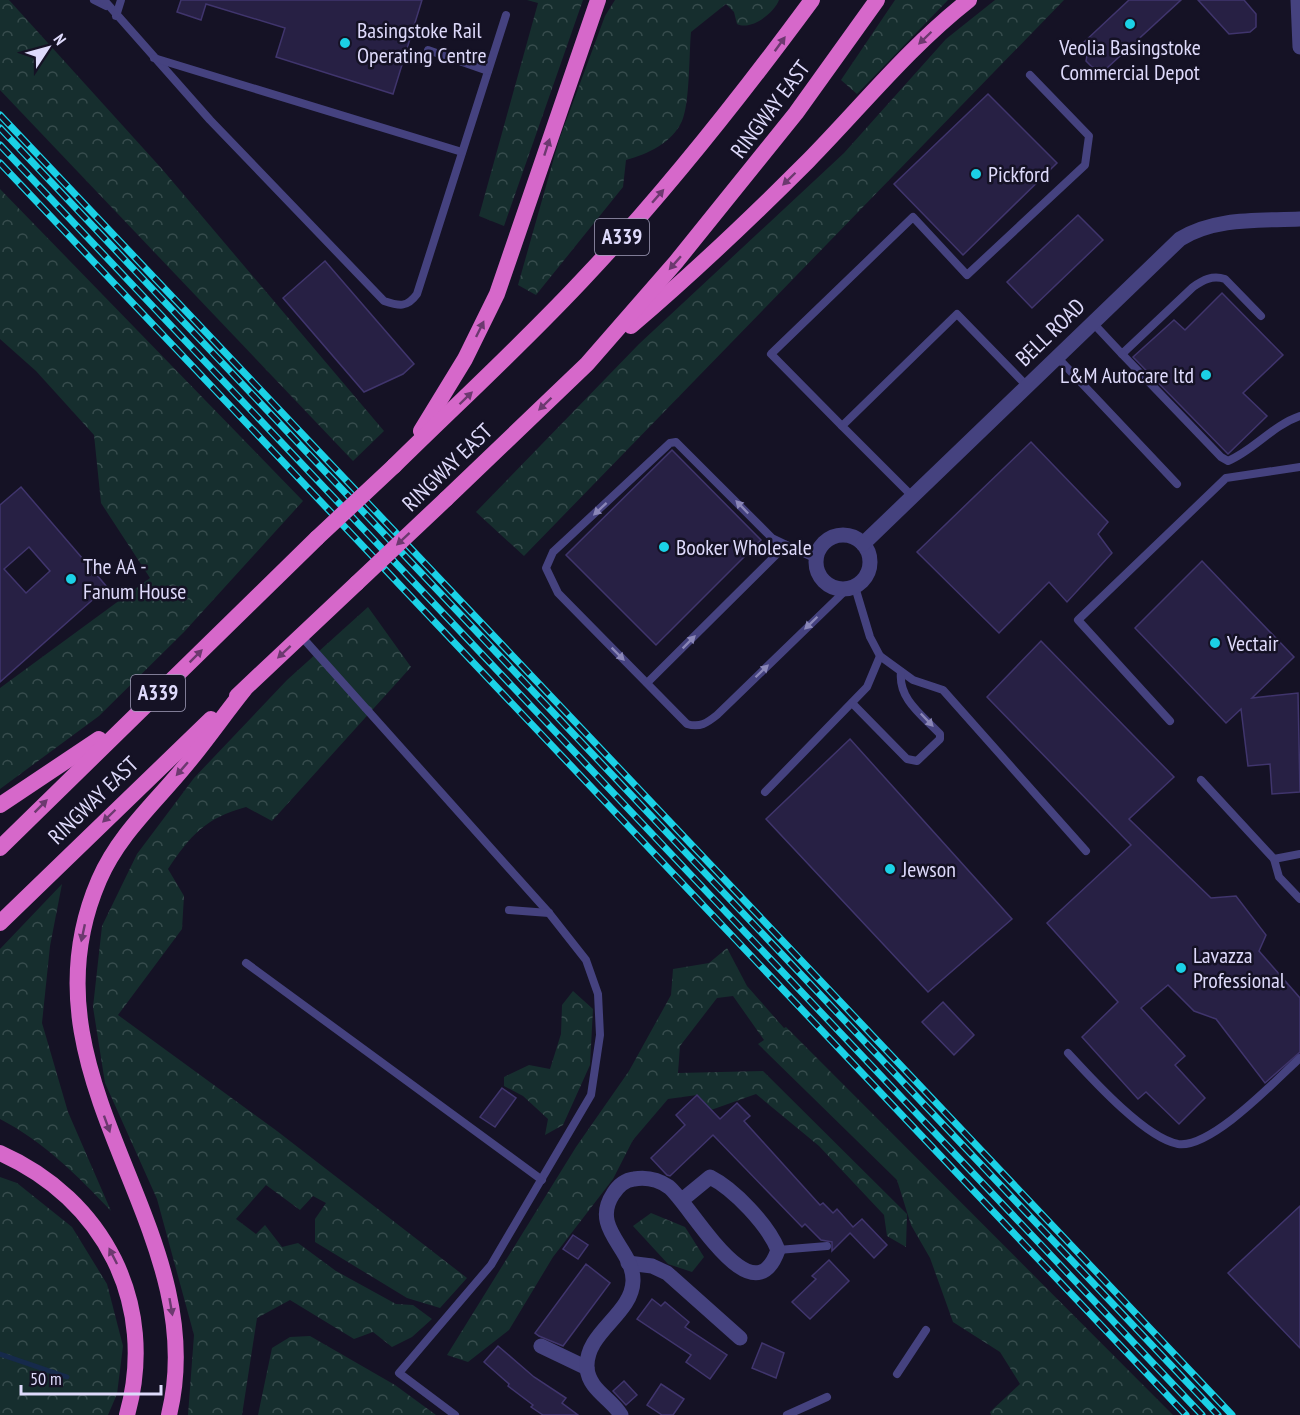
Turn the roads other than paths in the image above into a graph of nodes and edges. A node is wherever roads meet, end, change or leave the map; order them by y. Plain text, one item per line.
1 (94, 0) edge
2 (121, 0) edge
3 (598, 0) edge
4 (812, 0) edge
5 (877, 0) edge
6 (969, 0) edge
7 (105, 3) edge
8 (1299, 10) edge
9 (506, 15) dead end
10 (116, 16) junction
11 (1300, 47) edge
12 (428, 51) dead end
13 (153, 57) junction
14 (488, 71) junction
15 (1030, 75) dead end
16 (462, 152) junction
17 (1300, 219) edge
18 (1261, 316) dead end
19 (1093, 323) junction
20 (1122, 354) junction
21 (1057, 357) junction
22 (587, 364) junction
23 (1027, 386) junction
24 (1300, 416) edge
25 (842, 426) junction
26 (408, 452) junction
27 (1300, 467) edge
28 (1177, 484) dead end
29 (912, 496) junction
30 (863, 544) junction
31 (786, 545) junction
32 (816, 560) junction
33 (850, 588) junction
34 (301, 636) junction
35 (880, 656) junction
36 (901, 672) junction
37 (647, 683) junction
38 (244, 690) junction
39 (852, 703) junction
40 (137, 714) junction
41 (1170, 721) dead end
42 (1201, 780) dead end
43 (765, 792) dead end
44 (0, 805) edge
45 (0, 848) edge
46 (1086, 851) dead end
47 (1300, 854) edge
48 (1274, 859) junction
49 (1300, 899) edge
50 (510, 910) dead end
51 (549, 913) junction
52 (0, 923) edge
53 (246, 963) dead end
54 (1068, 1053) dead end
55 (1300, 1058) edge
56 (0, 1153) edge
57 (542, 1180) junction
58 (682, 1200) junction
59 (827, 1246) dead end
60 (778, 1250) junction
61 (628, 1263) junction
62 (926, 1329) dead end
63 (740, 1338) dead end
64 (541, 1346) dead end
65 (587, 1368) junction
66 (897, 1374) dead end
67 (827, 1397) dead end
68 (127, 1415) edge
69 (169, 1415) edge
70 (455, 1415) edge
71 (621, 1415) edge
72 (787, 1415) edge

1 - 7 lane
2 - 10 lane
26 -> 3 highway
26 -> 4 highway, RINGWAY EAST / A339
5 -> 22 highway, RINGWAY EAST / A339
6 -> 22 highway
7 - 10 lane
8 - 11 street
9 - 14 lane
10 - 13 lane
12 - 14 lane
13 - 16 lane
13 - 16 lane
14 - 16 lane
15 - 25 lane
17 - 19 street, BELL ROAD
18 - 20 lane
19 - 20 lane
19 - 21 street, BELL ROAD
20 - 24 lane
21 - 23 street, BELL ROAD
21 - 28 lane
22 -> 34 highway, RINGWAY EAST / A339, bridge
23 - 25 lane
23 - 29 street, BELL ROAD
25 - 29 lane
40 -> 26 highway, RINGWAY EAST / A339, bridge
27 - 41 lane
29 - 30 street, BELL ROAD
30 - 32 street
30 - 33 street
31 - 32 lane
37 -> 31 lane
31 -> 37 lane
32 - 33 street
33 - 35 lane
33 - 37 lane
34 -> 38 highway, RINGWAY EAST / A339
34 - 51 lane
35 - 36 lane
35 - 39 lane
36 -> 39 lane
36 - 46 lane
38 -> 52 highway, RINGWAY EAST / A339
38 -> 69 highway
39 - 43 lane
40 - 44 highway
45 -> 40 highway, RINGWAY EAST / A339
42 - 48 lane
47 - 48 lane
48 - 49 lane
50 - 51 lane
51 - 57 lane
53 - 57 lane
54 - 55 lane
68 -> 56 highway
57 - 70 lane
58 - 60 street
58 - 60 street
58 - 61 street
59 - 60 lane
61 - 63 street
61 - 65 street
62 - 66 lane
64 - 65 street
65 - 71 street
67 - 72 lane

